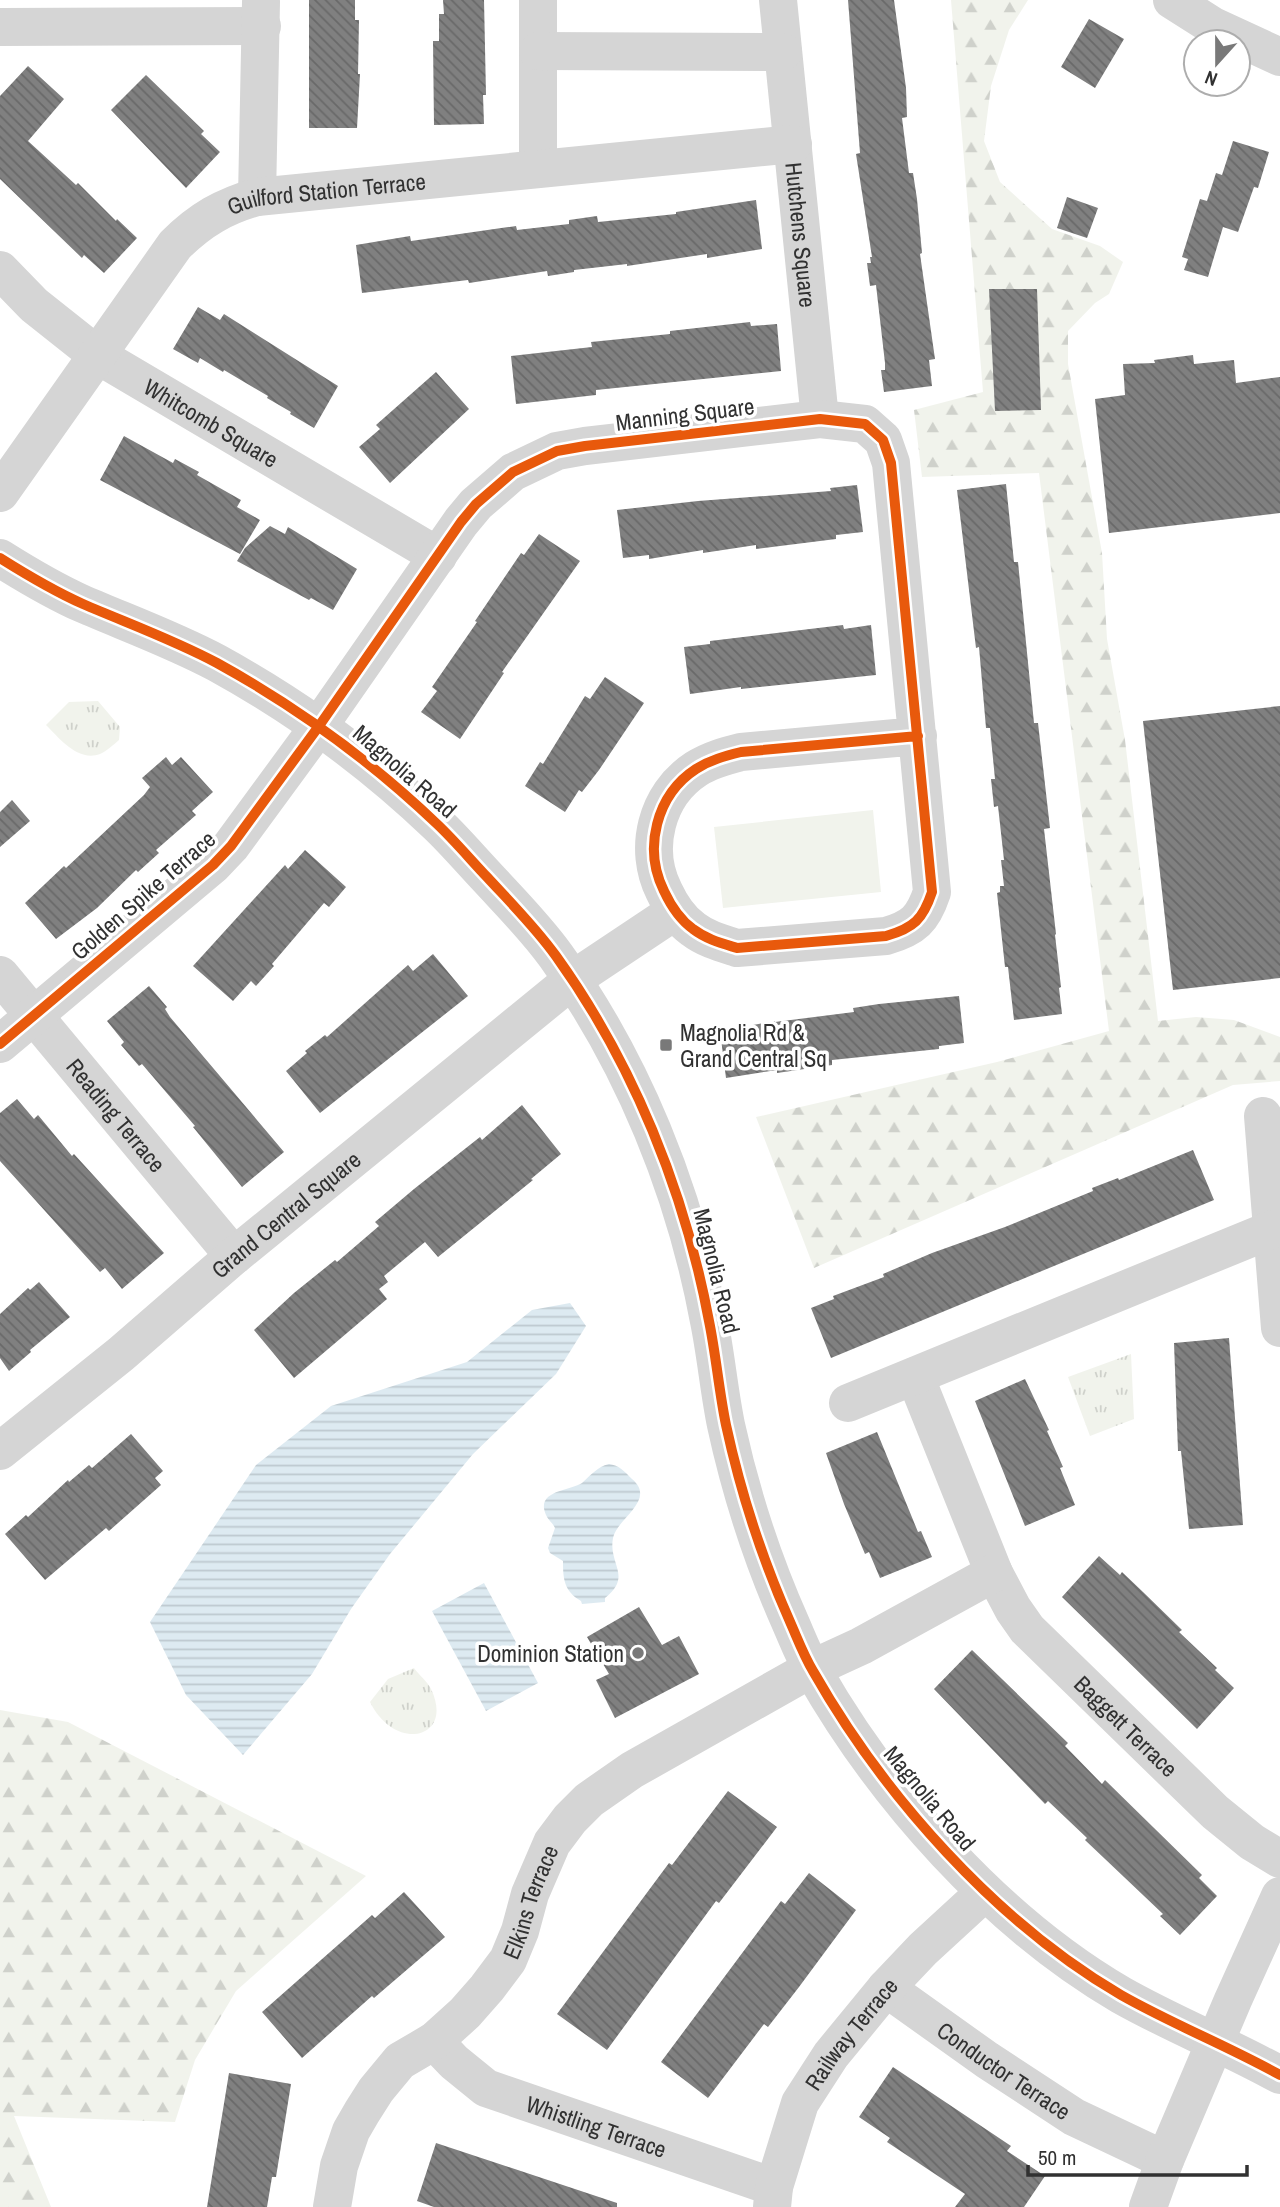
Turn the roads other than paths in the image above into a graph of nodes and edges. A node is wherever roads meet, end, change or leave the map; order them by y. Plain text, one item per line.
1 (538, 0) edge
2 (778, 0) edge
3 (1172, 0) edge
4 (261, 13) edge
5 (0, 27) edge
6 (538, 51) junction
7 (783, 52) junction
8 (1280, 57) edge
9 (793, 144) junction
10 (538, 169) junction
11 (257, 197) junction
12 (0, 270) edge
13 (97, 355) junction
14 (820, 419) junction
15 (0, 493) edge
16 (438, 556) junction
17 (0, 558) edge
18 (319, 726) junction
19 (918, 736) junction
20 (674, 912) junction
21 (0, 975) edge
22 (572, 980) junction
23 (35, 1015) junction
24 (0, 1044) edge
25 (1264, 1116) dead end
26 (1273, 1229) junction
27 (233, 1256) junction
28 (1280, 1328) edge
29 (915, 1376) junction
30 (848, 1403) dead end
31 (0, 1451) edge
32 (994, 1573) junction
33 (811, 1669) junction
34 (1280, 1859) edge
35 (985, 1892) junction
36 (1280, 1896) edge
37 (886, 1988) junction
38 (434, 2041) junction
39 (1217, 2041) junction
40 (1280, 2075) edge
41 (1165, 2161) junction
42 (773, 2197) edge
43 (332, 2207) edge
44 (1148, 2207) edge

1 - 6 street
2 - 7 street, Hutchens Square
3 - 8 street
4 - 5 street
4 - 11 street
6 - 7 street
6 - 10 street
7 - 9 street, Hutchens Square
9 - 10 street, Guilford Station Terrace
9 - 14 street, Hutchens Square
10 - 11 street, Guilford Station Terrace
11 - 13 street, Guilford Station Terrace
12 - 13 street, Whitcomb Square
13 - 15 street, Guilford Station Terrace
13 - 16 street, Whitcomb Square
14 - 16 street, Manning Square
14 - 19 street, Manning Square
16 - 18 street, Manning Square
17 - 18 street, Magnolia Road
18 - 22 street, Magnolia Road
18 - 23 street, Golden Spike Terrace
19 - 20 street, Manning Square
19 - 20 street, Manning Square
20 - 22 street
21 - 23 street, Reading Terrace
22 - 27 street, Grand Central Square
22 - 33 street, Magnolia Road
23 - 24 street, Golden Spike Terrace
23 - 27 street, Reading Terrace
25 - 26 street
26 - 28 street
26 - 29 street
27 - 31 street, Grand Central Square
29 - 30 street
29 - 32 street, Baggett Terrace
32 - 33 street
32 - 34 street, Baggett Terrace
33 - 35 street, Magnolia Road
33 - 38 street, Elkins Terrace
35 - 37 street, Railway Terrace
35 - 39 street, Magnolia Road
36 - 39 street
37 - 41 street, Conductor Terrace
37 - 42 street, Railway Terrace
38 - 42 street, Whistling Terrace
38 - 43 street, Elkins Terrace
39 - 40 street, Magnolia Road
39 - 41 street
41 - 44 street

